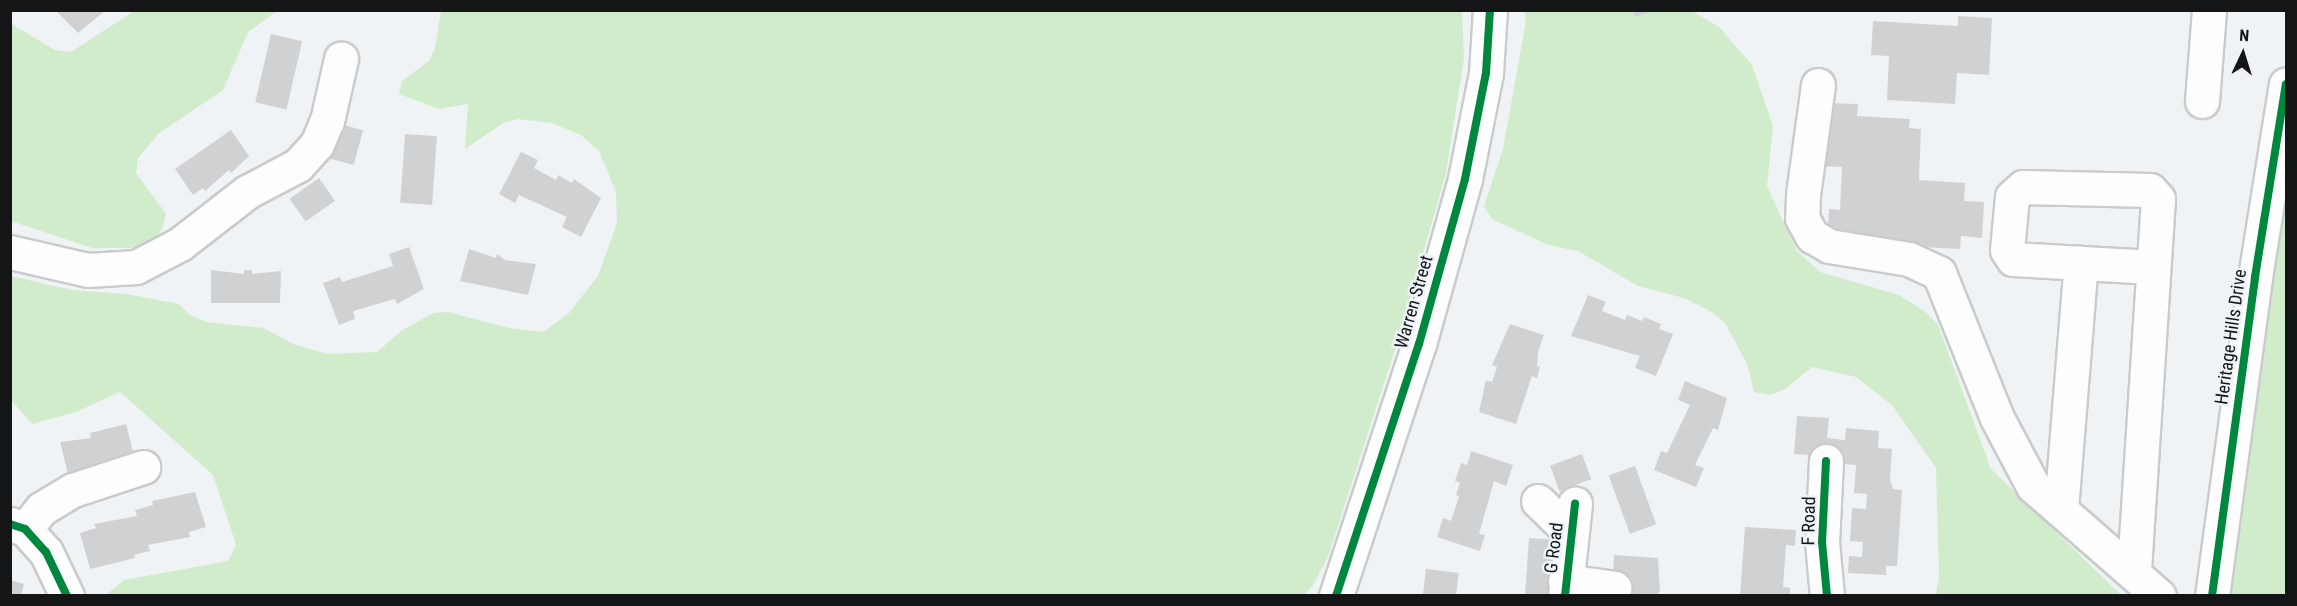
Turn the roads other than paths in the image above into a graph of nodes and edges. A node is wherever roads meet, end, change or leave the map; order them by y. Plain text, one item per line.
1 (1490, 10) edge
2 (2209, 10) edge
3 (341, 59) dead end
4 (2286, 84) edge
5 (1818, 85) dead end
6 (2202, 101) dead end
7 (10, 252) edge
8 (2081, 263) junction
9 (2153, 267) junction
10 (143, 467) dead end
11 (1833, 477) dead end
12 (1538, 501) dead end
13 (2061, 509) junction
14 (18, 526) edge
15 (2134, 570) junction
16 (1565, 588) edge
17 (1616, 588) dead end
18 (1827, 595) edge
19 (67, 596) edge
20 (1336, 596) edge
21 (1815, 596) edge
22 (2159, 596) edge
23 (2212, 596) edge

1 - 20 street, Warren Street
2 - 6 street
3 - 7 street
4 - 23 street, Heritage Hills Drive
5 - 13 street
8 - 9 street
8 - 9 street
8 - 13 street
9 - 15 street
10 - 14 street
11 - 18 street, F Road
12 - 16 street, G Road
13 - 15 street
14 - 19 street
15 - 22 street
16 - 17 street
18 - 21 street

